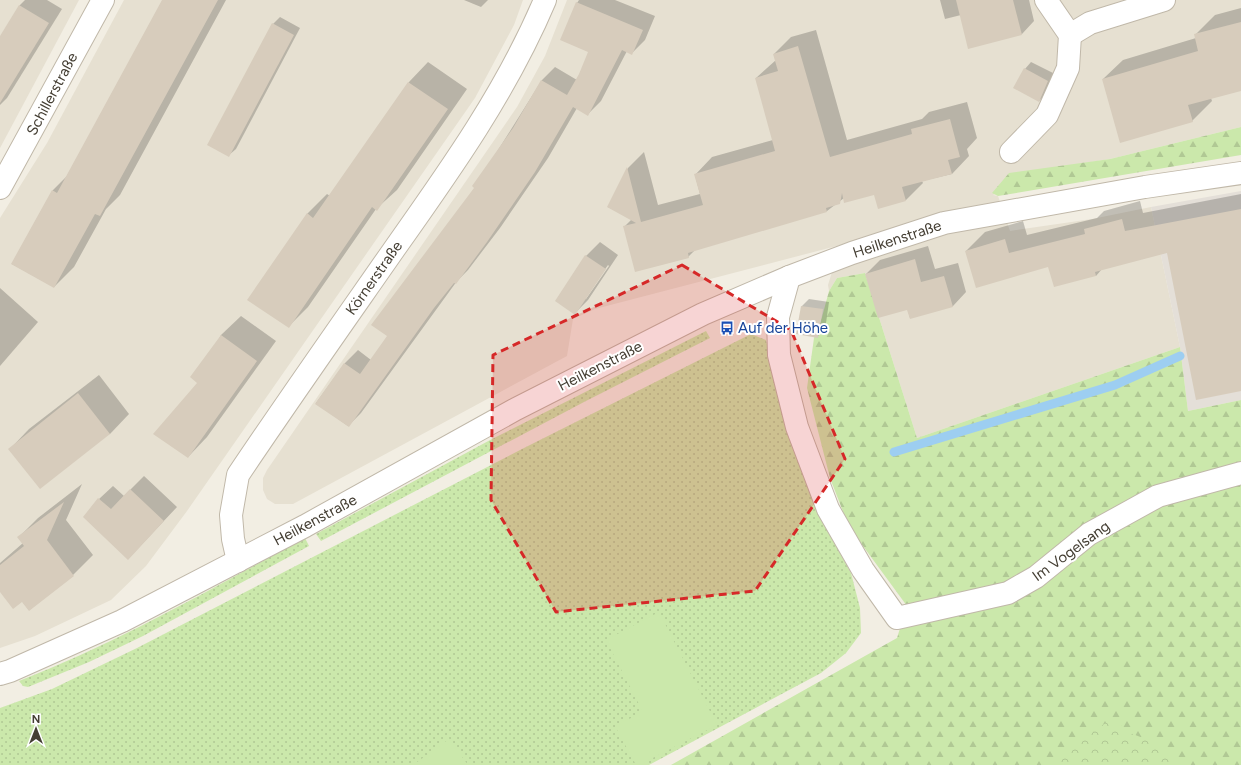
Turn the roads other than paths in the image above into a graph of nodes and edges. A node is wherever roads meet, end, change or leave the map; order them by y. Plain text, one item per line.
1 (103, 0) edge
2 (545, 0) edge
3 (1046, 0) edge
4 (1164, 0) edge
5 (1070, 35) junction
6 (1011, 152) dead end
7 (1241, 173) edge
8 (0, 188) edge
9 (789, 277) junction
10 (1241, 473) edge
11 (238, 561) junction
12 (0, 674) edge

1 - 8 street, Schillerstraße
2 - 11 street, Körnerstraße
3 - 5 street
4 - 5 street
5 - 6 street
7 - 9 street, Heilkenstraße
9 - 10 street, Im Vogelsang
9 - 11 street, Heilkenstraße
11 - 12 street, Heilkenstraße

